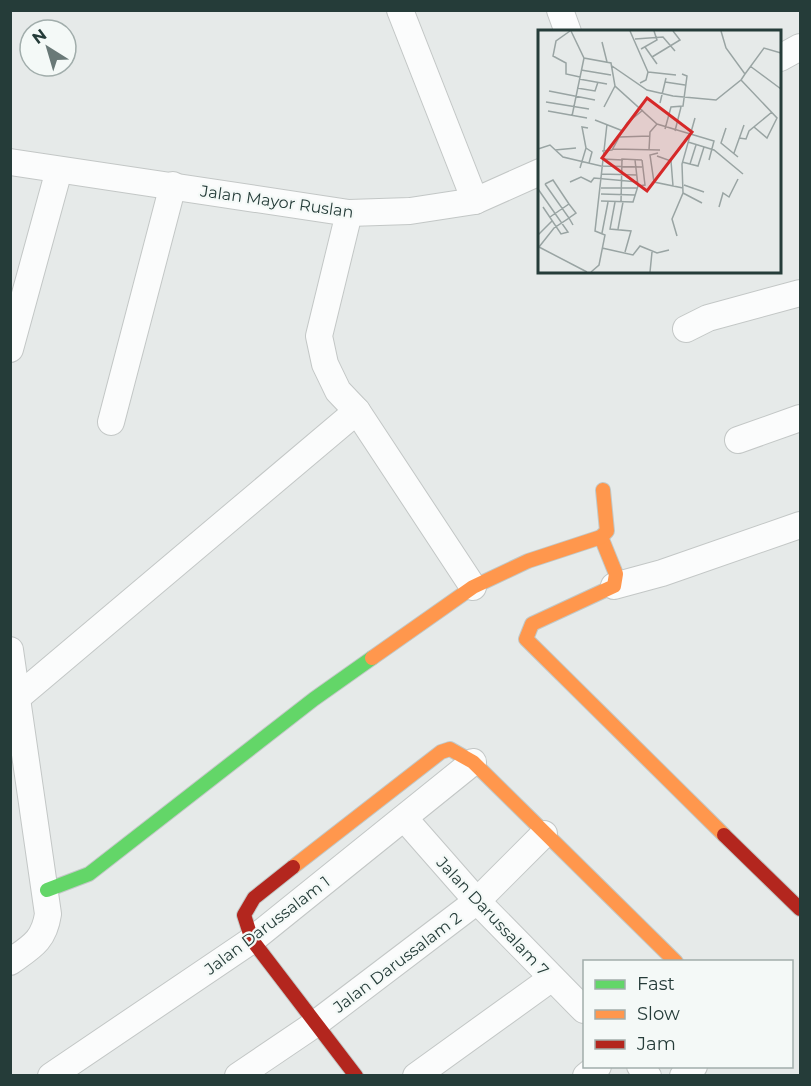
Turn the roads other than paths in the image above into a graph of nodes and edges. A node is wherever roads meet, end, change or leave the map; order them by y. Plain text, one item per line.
1 (400, 10) edge
2 (560, 10) edge
3 (567, 30) edge
4 (801, 47) edge
5 (781, 57) edge
6 (10, 162) edge
7 (59, 171) junction
8 (538, 173) edge
9 (172, 185) junction
10 (475, 201) junction
11 (349, 213) junction
12 (801, 293) edge
13 (686, 328) dead end
14 (10, 349) edge
15 (357, 411) junction
16 (801, 418) edge
17 (111, 422) dead end
18 (738, 440) dead end
19 (603, 490) dead end
20 (801, 525) edge
21 (601, 537) junction
22 (614, 586) junction
23 (473, 587) junction
24 (10, 650) edge
25 (18, 697) junction
26 (473, 762) junction
27 (405, 819) junction
28 (544, 834) junction
29 (47, 890) junction
30 (477, 901) junction
31 (801, 909) edge
32 (252, 940) junction
33 (674, 960) edge
34 (10, 962) edge
35 (552, 978) junction
36 (583, 1008) edge
37 (315, 1024) junction
38 (51, 1076) edge
39 (238, 1076) edge
40 (356, 1076) edge
41 (416, 1076) edge

1 - 10 street
2 - 3 street
4 - 5 street
6 - 7 street, Jalan Mayor Ruslan
7 - 9 street, Jalan Mayor Ruslan
7 - 14 street
8 - 10 street, Jalan Mayor Ruslan
9 - 11 street, Jalan Mayor Ruslan
9 - 17 street
10 - 11 street, Jalan Mayor Ruslan
11 - 15 street
12 - 13 street
15 - 23 street
15 - 25 street
16 - 18 street
19 - 21 street
20 - 22 street
21 - 22 street
21 - 23 street
22 - 31 street
23 - 29 street
24 - 25 street
25 - 29 street
26 - 27 street, Jalan Darussalam 1
26 - 28 street
26 - 32 street
27 - 30 street, Jalan Darussalam 7
27 - 32 street, Jalan Darussalam 1
28 - 30 street, Jalan Darussalam 2
28 - 33 street
29 - 34 street
30 - 35 street, Jalan Darussalam 7
30 - 37 street, Jalan Darussalam 2
32 - 37 street
32 - 38 street, Jalan Darussalam 1
35 - 36 street, Jalan Darussalam 7
35 - 41 street
37 - 39 street, Jalan Darussalam 2
37 - 40 street

